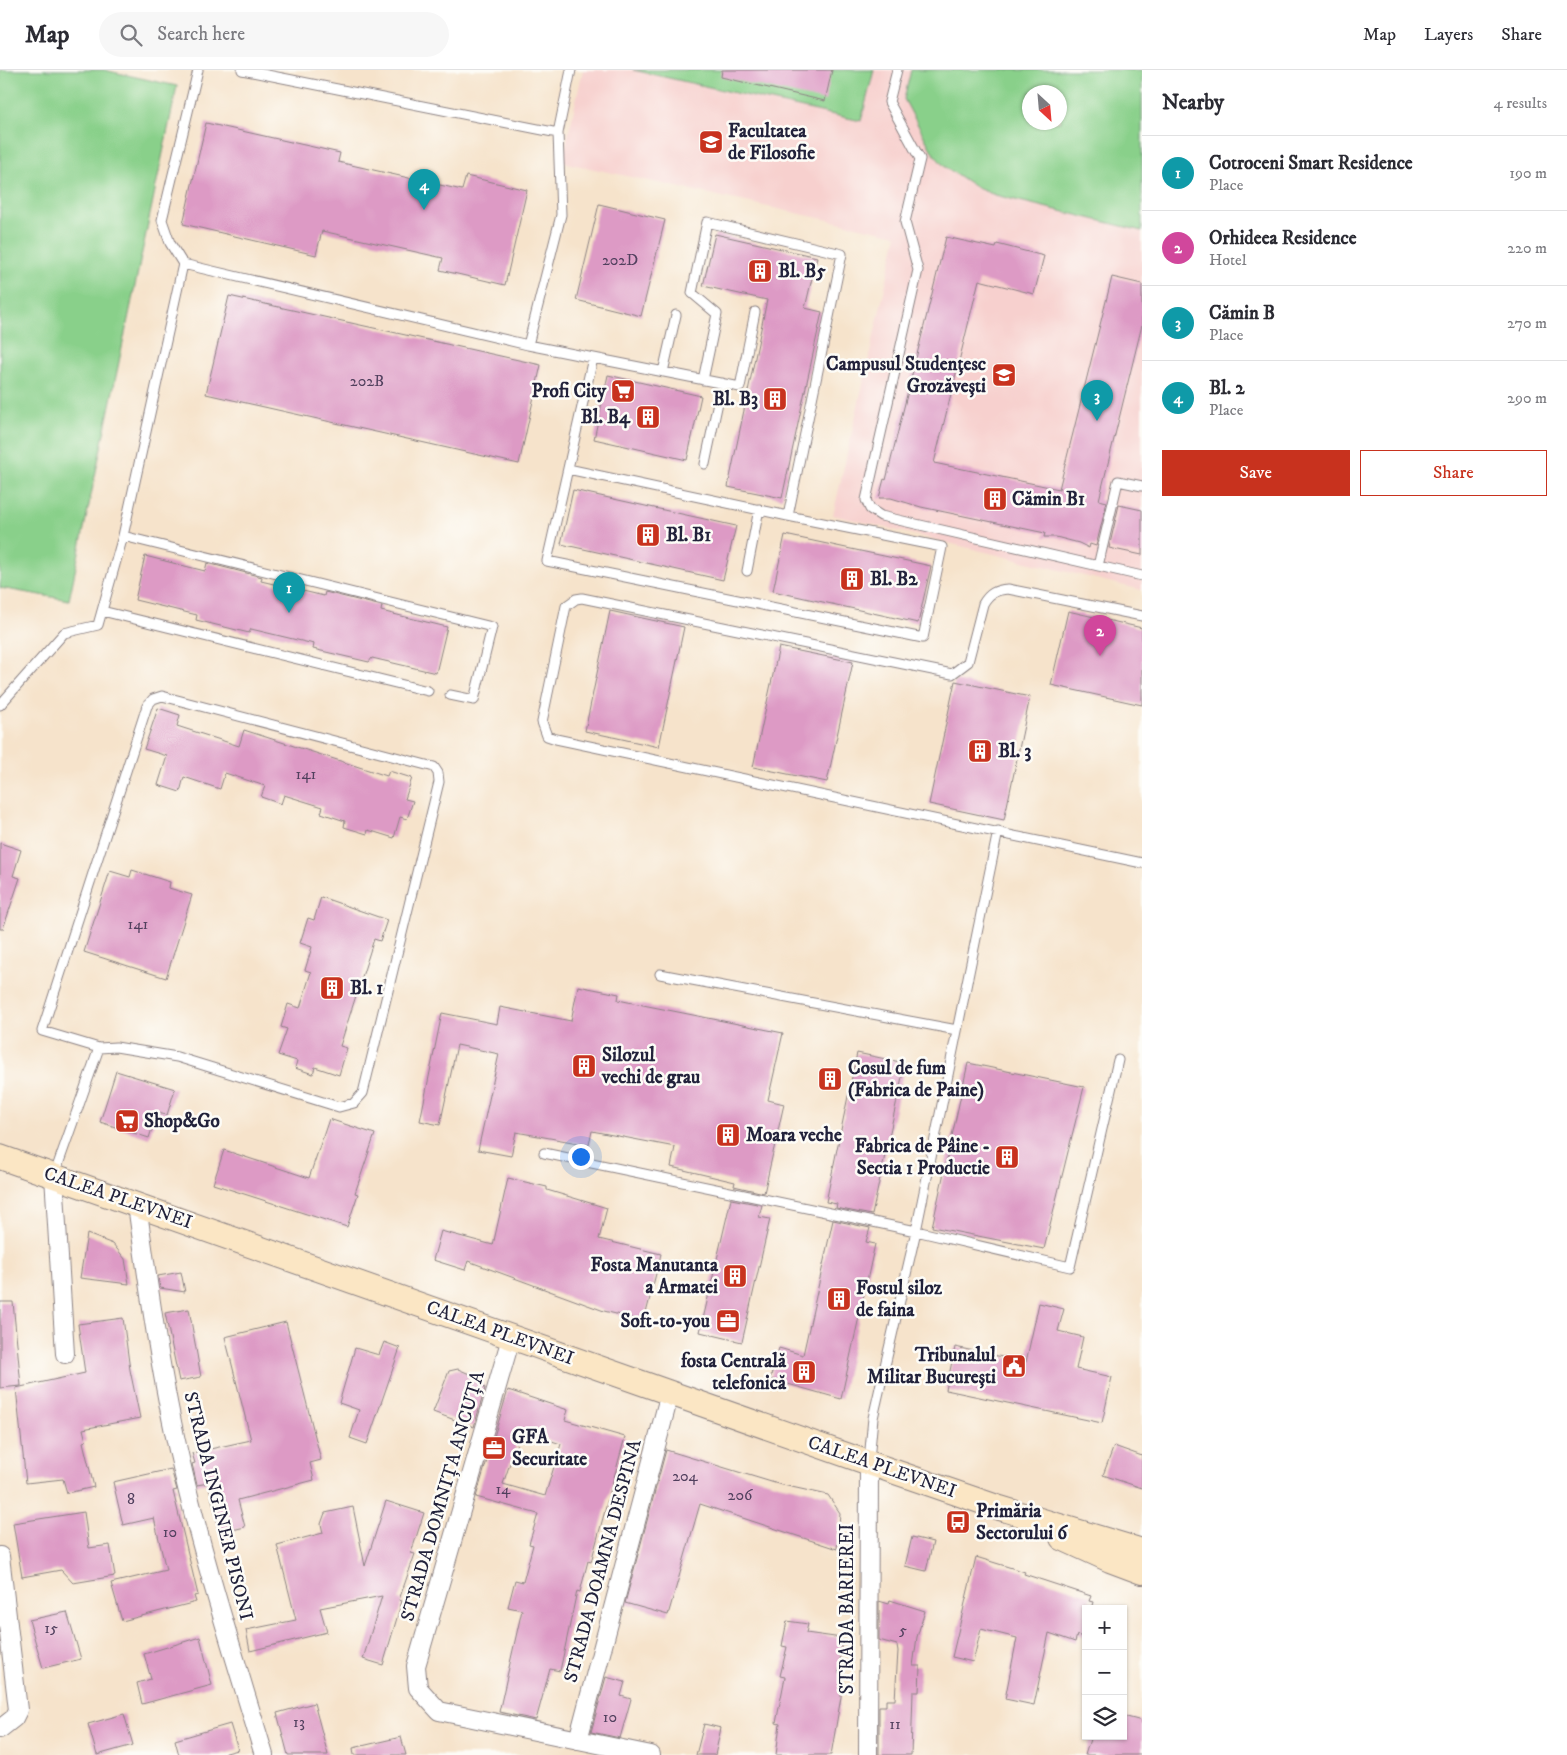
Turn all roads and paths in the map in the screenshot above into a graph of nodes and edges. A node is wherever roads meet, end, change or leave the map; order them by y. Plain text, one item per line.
1 (198, 70) edge
2 (242, 70) edge
3 (571, 70) edge
4 (897, 70) edge
5 (558, 133) junction
6 (183, 264) junction
7 (755, 312) dead end
8 (676, 315) dead end
9 (528, 345) junction
10 (593, 358) junction
11 (663, 372) junction
12 (703, 380) junction
13 (722, 383) junction
14 (705, 464) dead end
15 (568, 469) junction
16 (1142, 486) edge
17 (759, 510) junction
18 (788, 516) junction
19 (123, 536) junction
20 (1098, 566) junction
21 (747, 571) dead end
22 (1142, 576) edge
23 (102, 611) junction
24 (1142, 616) edge
25 (428, 691) dead end
26 (450, 695) dead end
27 (0, 705) edge
28 (998, 832) junction
29 (1142, 863) edge
30 (660, 974) dead end
31 (957, 1030) junction
32 (99, 1048) junction
33 (1118, 1060) dead end
34 (544, 1153) dead end
35 (0, 1157) edge
36 (54, 1176) junction
37 (137, 1205) junction
38 (916, 1230) junction
39 (511, 1338) junction
40 (65, 1354) dead end
41 (670, 1393) junction
42 (869, 1464) junction
43 (1000, 1508) junction
44 (1142, 1550) edge
45 (0, 1556) edge
46 (1142, 1572) edge
47 (0, 1729) edge
48 (578, 1740) junction
49 (264, 1755) edge
50 (651, 1755) edge
51 (868, 1755) edge

1 - 6 lane
2 - 5 lane
3 - 5 lane
4 - 20 lane
5 - 9 lane
6 - 9 lane
6 - 19 lane
7 - 13 lane
8 - 11 lane
9 - 10 lane
10 - 11 lane
10 - 15 lane
11 - 12 lane
12 - 13 lane
12 - 18 lane
13 - 14 lane
15 - 17 lane
15 - 18 lane
16 - 20 lane
17 - 18 lane
17 - 21 lane
19 - 23 lane
19 - 26 lane
20 - 22 lane
23 - 25 lane
23 - 27 lane
24 - 28 lane
28 - 29 lane
28 - 31 lane
30 - 31 lane
31 - 38 lane
32 - 32 lane
32 - 36 lane
33 - 38 lane
34 - 38 lane
35 - 36 main road, CALEA PLEVNEI
36 - 37 main road, CALEA PLEVNEI
36 - 40 street
37 - 39 main road, CALEA PLEVNEI
37 - 49 street, STRADA INGINER PISONI
38 - 42 lane
39 - 41 main road, CALEA PLEVNEI
39 - 48 street, STRADA DOMNIȚA ANCUȚA
41 - 42 main road, CALEA PLEVNEI
41 - 48 street, STRADA DOAMNA DESPINA
42 - 43 main road, CALEA PLEVNEI
42 - 51 street, STRADA BARIEREI
43 - 44 main road, CALEA PLEVNEI
43 - 46 main road, CALEA PLEVNEI
45 - 47 street
48 - 50 street

